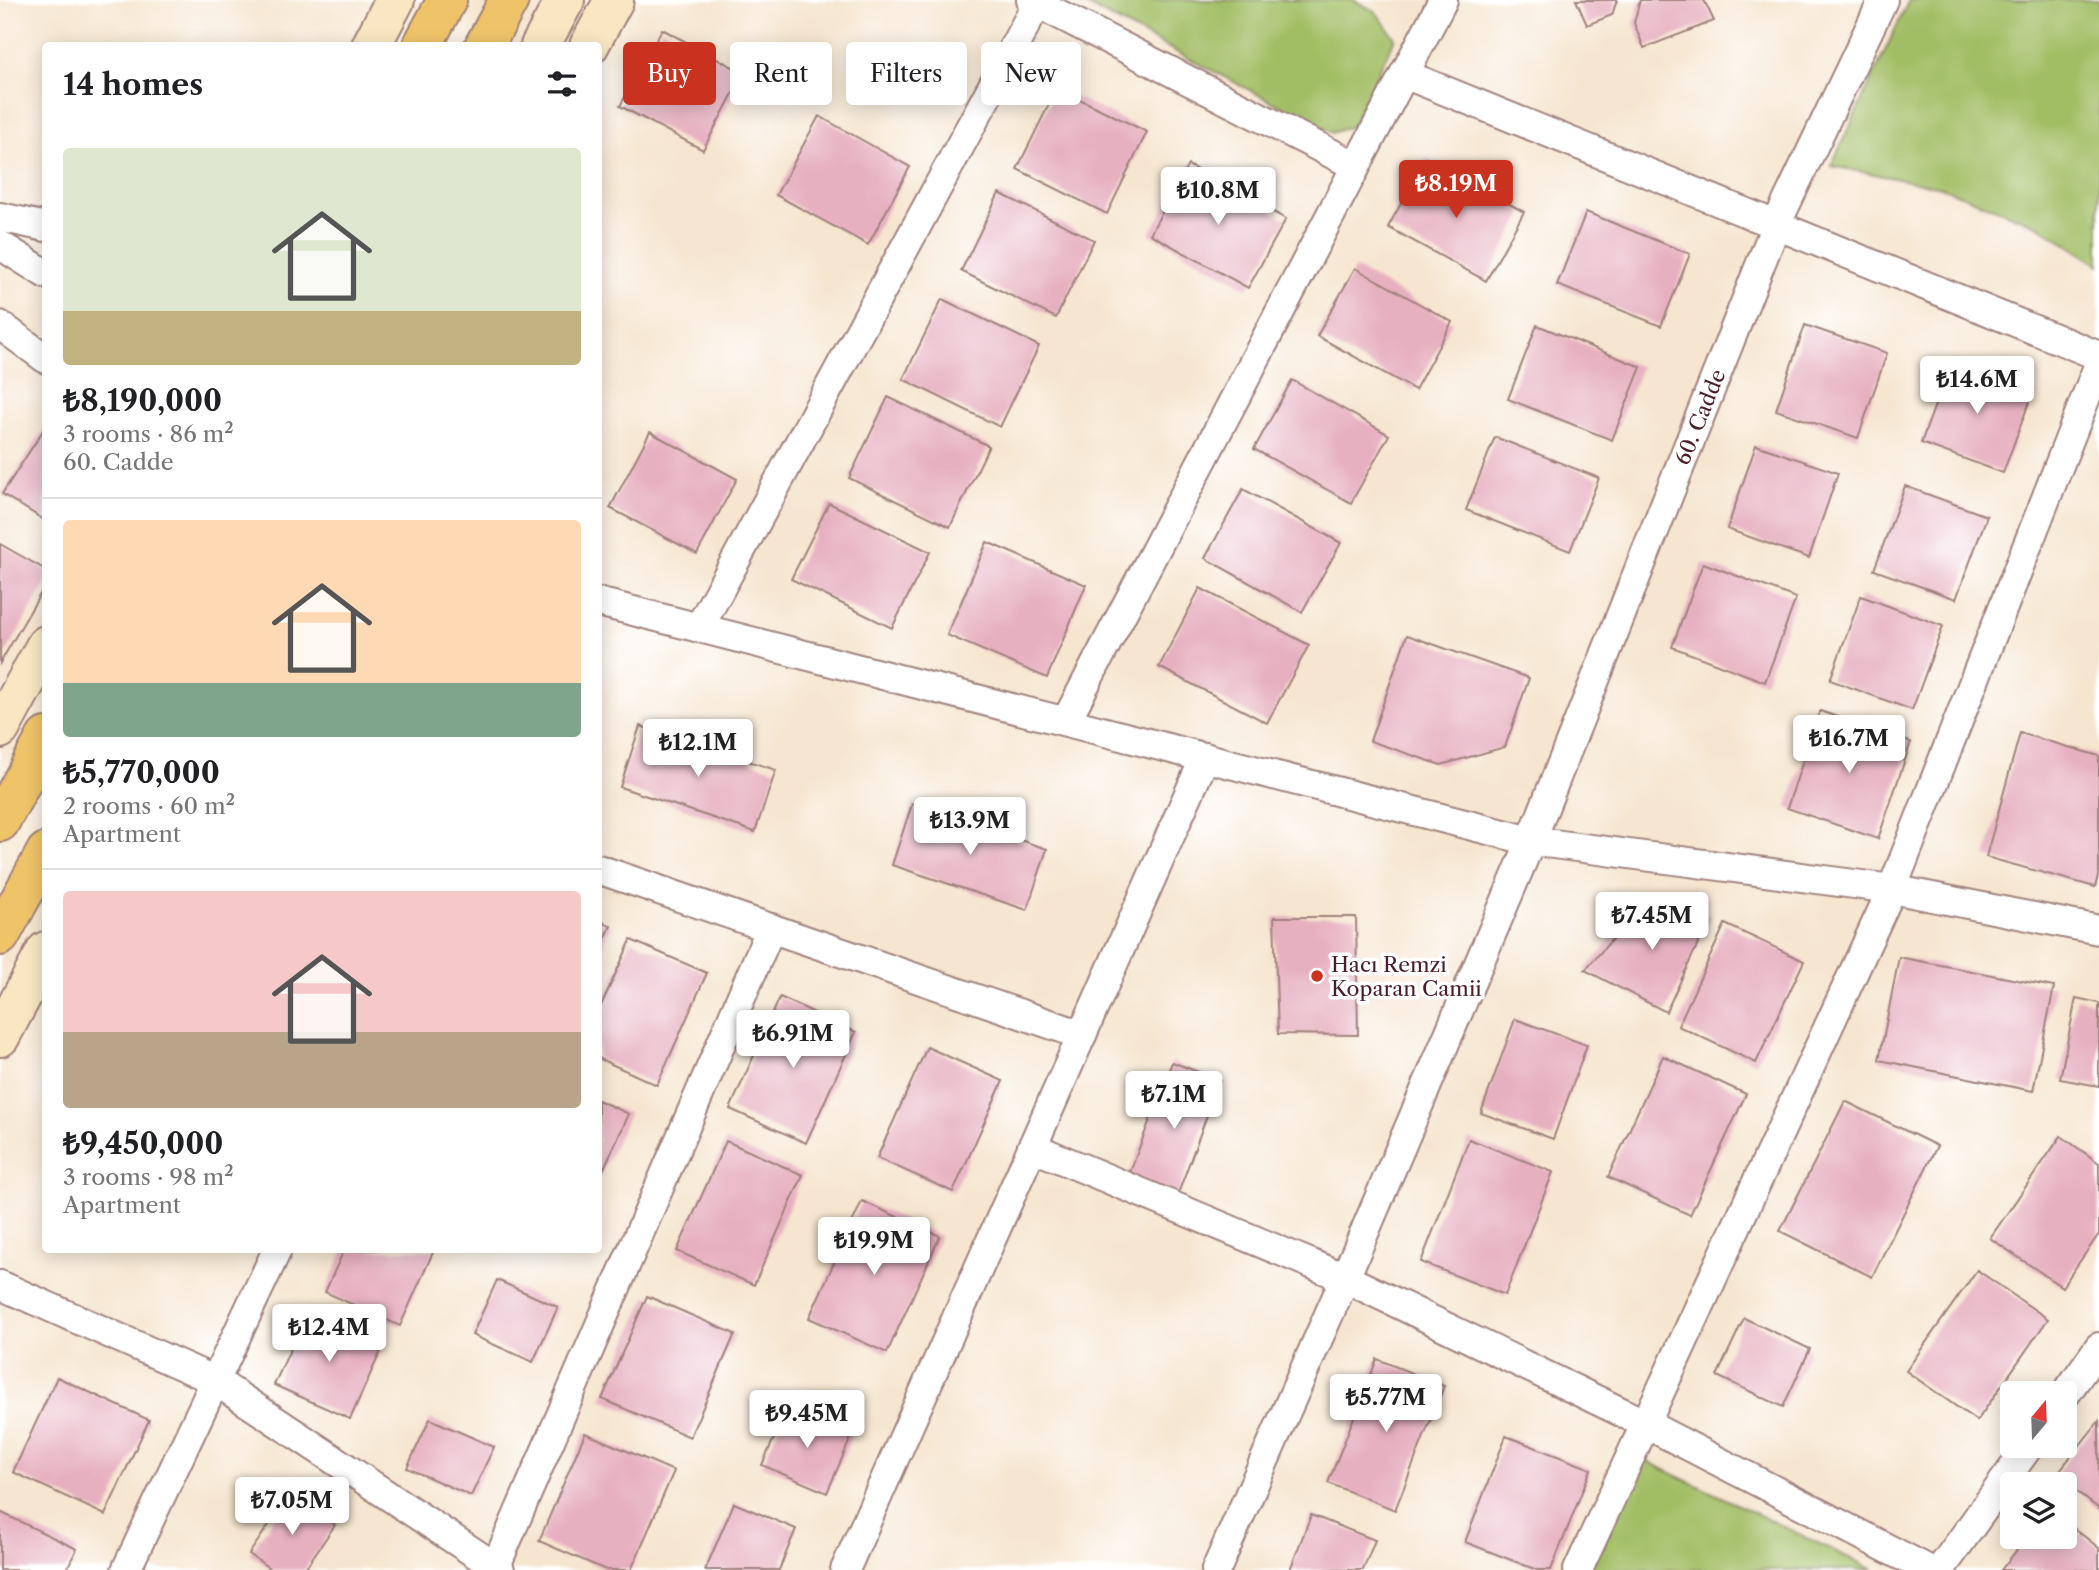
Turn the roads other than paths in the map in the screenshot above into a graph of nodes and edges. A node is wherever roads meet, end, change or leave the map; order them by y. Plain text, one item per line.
1 (395, 0) edge
2 (447, 0) edge
3 (509, 0) edge
4 (565, 0) edge
5 (614, 0) edge
6 (1883, 0) edge
7 (1036, 1) edge
8 (1440, 1) edge
9 (373, 42) edge
10 (424, 42) edge
11 (486, 42) edge
12 (542, 42) edge
13 (591, 42) edge
14 (1404, 74) junction
15 (1356, 166) junction
16 (0, 217) edge
17 (1776, 225) junction
18 (42, 226) edge
19 (0, 245) edge
20 (42, 271) edge
21 (0, 325) edge
22 (42, 356) edge
23 (2099, 356) edge
24 (2099, 364) edge
25 (602, 603) edge
26 (699, 628) junction
27 (42, 652) edge
28 (2, 718) edge
29 (1066, 721) junction
30 (42, 744) edge
31 (1205, 757) junction
32 (0, 822) edge
33 (1531, 841) junction
34 (42, 859) edge
35 (602, 870) edge
36 (1892, 889) junction
37 (771, 928) junction
38 (2099, 930) edge
39 (0, 936) edge
40 (42, 958) edge
41 (1082, 1035) junction
42 (0, 1037) edge
43 (1032, 1147) junction
44 (276, 1253) edge
45 (1345, 1278) junction
46 (0, 1286) edge
47 (2099, 1347) edge
48 (214, 1380) junction
49 (2075, 1381) edge
50 (1646, 1424) junction
51 (2020, 1458) edge
52 (498, 1569) edge
53 (126, 1570) edge
54 (845, 1570) edge
55 (1216, 1570) edge
56 (1578, 1570) edge
57 (1929, 1570) edge
58 (1940, 1570) edge

1 - 9 street
2 - 10 highway
3 - 11 highway
4 - 12 street
5 - 13 street
6 - 17 street, 60. Cadde
7 - 15 street
7 - 26 street
8 - 14 street
14 - 15 street
14 - 17 street
15 - 29 street
16 - 18 street
17 - 23 street
17 - 33 street, 60. Cadde
19 - 20 street
21 - 22 street
24 - 36 street
25 - 26 street
26 - 29 street
27 - 28 street
29 - 31 street
30 - 32 highway
31 - 33 street
31 - 41 street
33 - 36 street
33 - 45 street, 60. Cadde
34 - 39 highway
35 - 37 street
36 - 38 street
36 - 50 street
37 - 41 street
37 - 52 street
40 - 42 street
41 - 43 street
43 - 45 street
43 - 54 street
44 - 48 street
45 - 50 street
45 - 55 street, 60. Cadde
46 - 48 street
47 - 49 street
48 - 52 street
48 - 53 street
50 - 56 street
50 - 57 street
51 - 58 street

